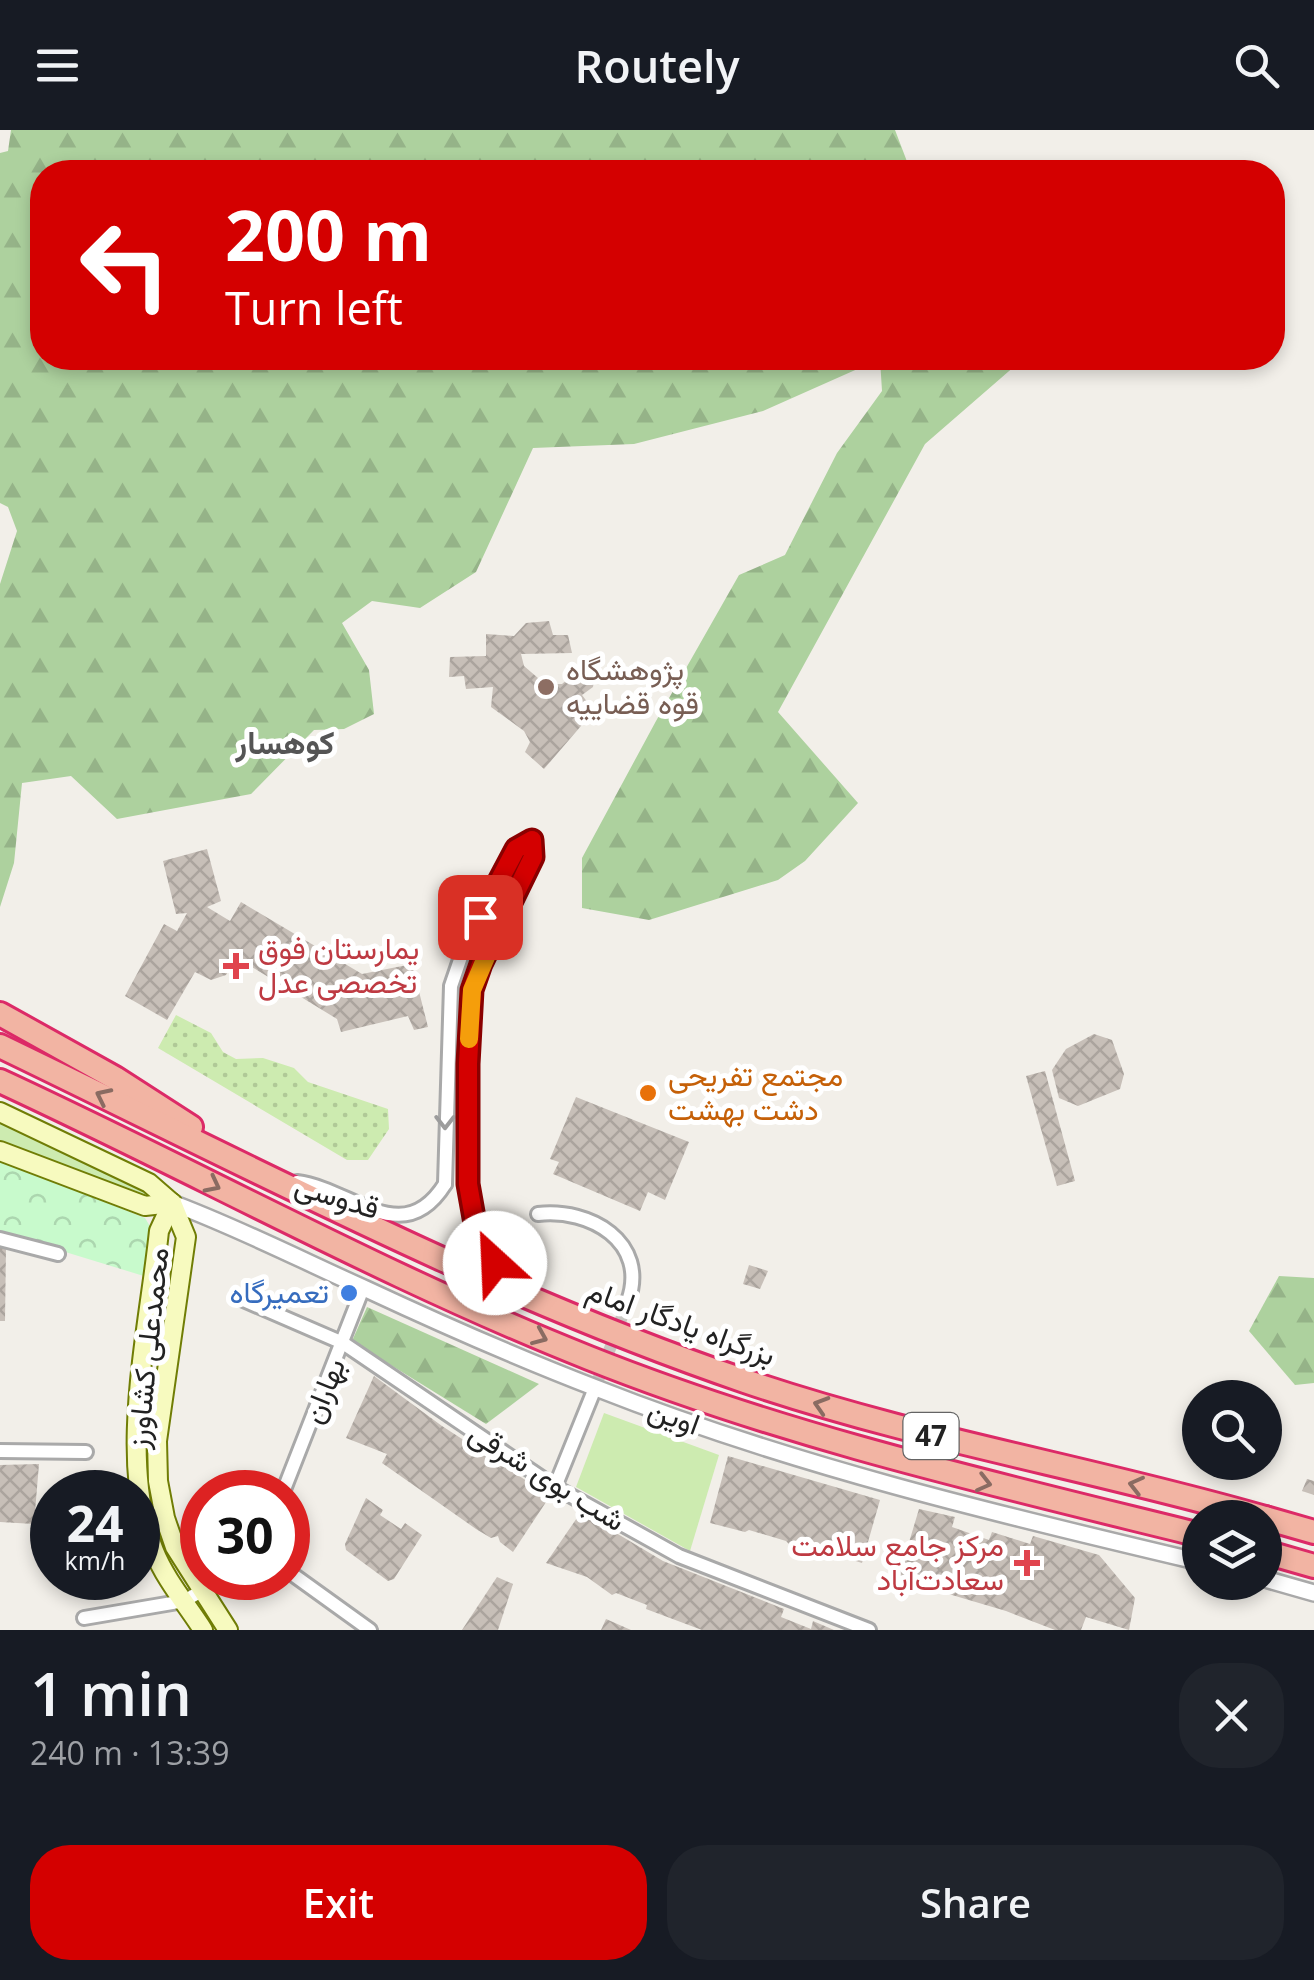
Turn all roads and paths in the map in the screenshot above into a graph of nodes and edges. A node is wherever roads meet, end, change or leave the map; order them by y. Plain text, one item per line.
1 (0, 1014) edge
2 (0, 1046) edge
3 (0, 1081) edge
4 (0, 1112) edge
5 (0, 1151) edge
6 (230, 1156) junction
7 (276, 1180) junction
8 (445, 1184) junction
9 (468, 1184) junction
10 (172, 1203) junction
11 (538, 1214) dead end
12 (0, 1239) edge
13 (58, 1254) dead end
14 (363, 1288) junction
15 (239, 1298) dead end
16 (628, 1301) tunnel mouth
17 (547, 1305) junction
18 (343, 1343) junction
19 (595, 1388) junction
20 (0, 1452) edge
21 (86, 1452) dead end
22 (293, 1470) edge
23 (556, 1486) junction
24 (1194, 1500) edge
25 (1282, 1523) edge
26 (1182, 1531) edge
27 (1314, 1532) edge
28 (180, 1555) edge
29 (1282, 1557) edge
30 (1182, 1558) edge
31 (1314, 1566) edge
32 (1282, 1584) edge
33 (310, 1587) edge
34 (1314, 1593) edge
35 (208, 1600) edge
36 (184, 1601) junction
37 (84, 1618) dead end
38 (203, 1630) edge
39 (228, 1630) edge
40 (370, 1630) edge
41 (870, 1630) edge

1 - 6 highway
6 -> 2 highway, بزرگراه یادگار امام / 47
3 -> 26 highway, 47
4 - 10 main road, اوین
5 - 10 main road, اوین
6 - 7 highway, بزرگراه یادگار امام / 47
7 - 8 street, قدوسی
7 - 17 highway, بزرگراه یادگار امام / 47
8 - 9 street
9 -> 8 street
9 - 17 street
10 - 14 street, اوین
10 - 28 main road, محمدعلی کشاورز
10 - 36 main road, محمدعلی کشاورز
11 - 16 street
12 - 13 street
14 - 18 street, بهاران
14 - 19 street, اوین
15 - 18 street, شب بوی شرقی
24 -> 17 highway, بزرگراه یادگار امام / 47
18 - 22 street, بهاران
18 - 23 street, شب بوی شرقی
19 - 23 street
19 - 30 street, اوین
20 - 21 street
23 - 41 street, شب بوی شرقی
25 - 27 highway, بزرگراه یادگار امام / 47
29 - 31 highway
32 - 34 street
33 - 40 street
35 - 39 main road, محمدعلی کشاورز
36 - 37 street
36 - 38 main road, محمدعلی کشاورز

